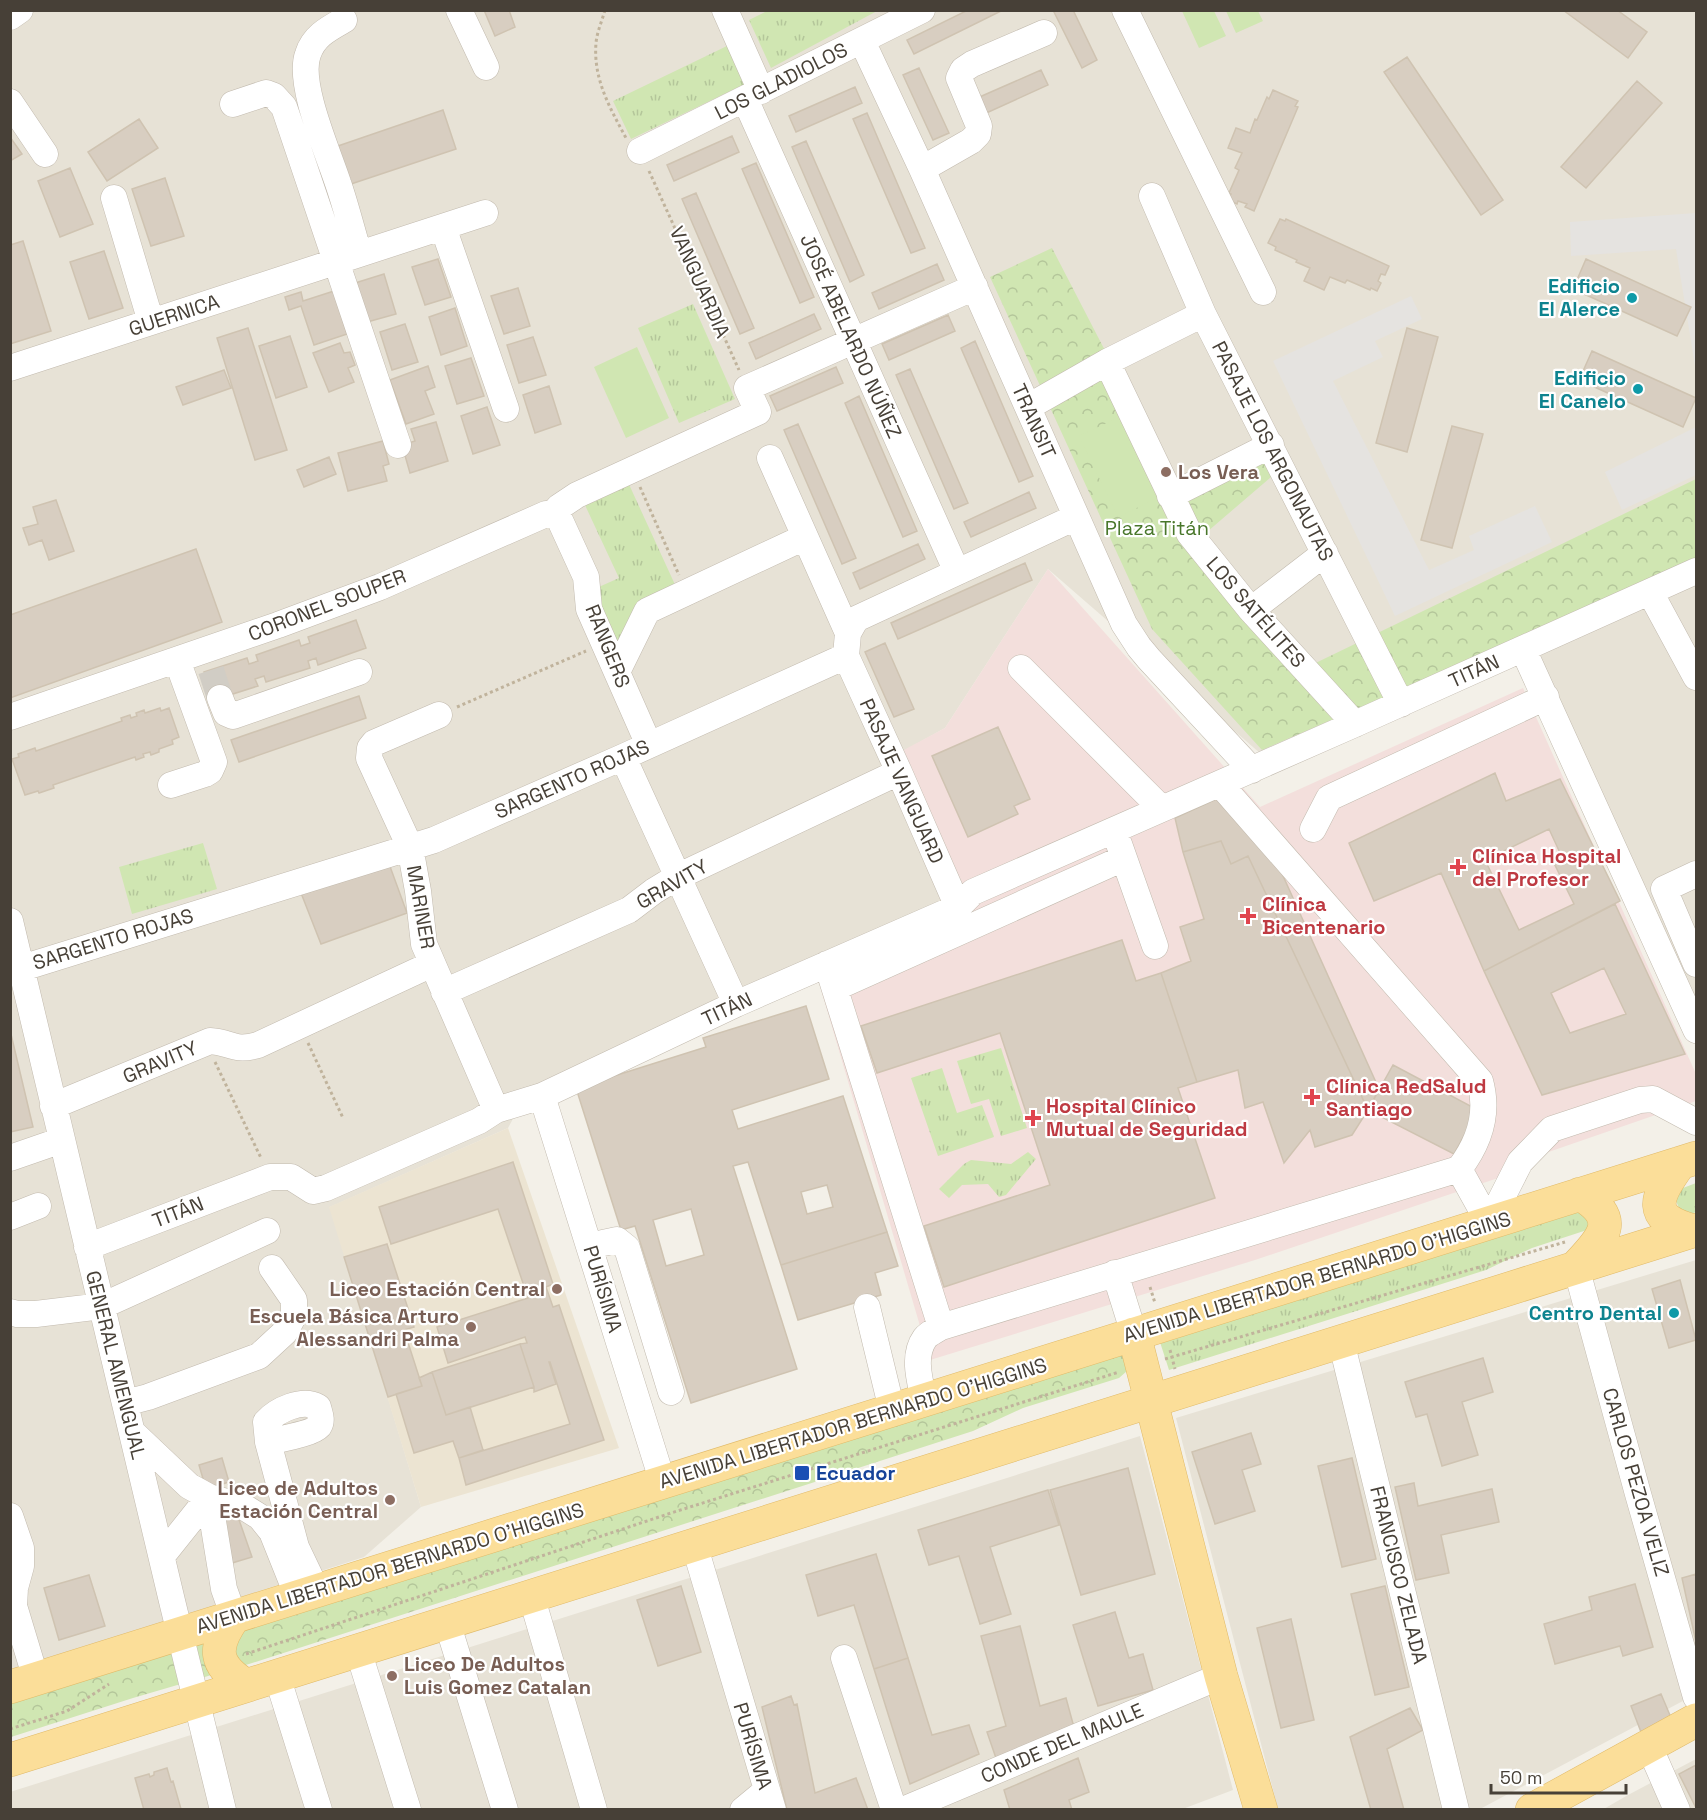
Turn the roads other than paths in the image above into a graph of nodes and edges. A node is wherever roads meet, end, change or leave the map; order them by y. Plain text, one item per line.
1 (20, 10) edge
2 (459, 10) edge
3 (725, 10) edge
4 (922, 10) edge
5 (1125, 10) edge
6 (10, 17) edge
7 (344, 20) dead end
8 (1044, 33) dead end
9 (862, 41) junction
10 (486, 67) dead end
11 (753, 95) junction
12 (10, 102) edge
13 (233, 104) dead end
14 (640, 151) road end
15 (45, 154) dead end
16 (922, 169) junction
17 (1152, 196) dead end
18 (114, 198) dead end
19 (485, 213) dead end
20 (443, 227) junction
21 (348, 258) junction
22 (975, 287) junction
23 (1263, 292) dead end
24 (1203, 314) junction
25 (151, 322) junction
26 (853, 341) junction
27 (1107, 362) junction
28 (10, 368) edge
29 (1028, 407) junction
30 (506, 409) dead end
31 (398, 445) dead end
32 (1271, 445) junction
33 (770, 458) dead end
34 (1170, 496) junction
35 (553, 514) junction
36 (1076, 517) junction
37 (805, 537) junction
38 (1325, 553) junction
39 (1696, 571) edge
40 (957, 572) junction
41 (1650, 592) junction
42 (1251, 610) junction
43 (847, 645) junction
44 (1523, 649) junction
45 (177, 660) junction
46 (1021, 668) dead end
47 (359, 672) dead end
48 (617, 672) junction
49 (1696, 677) edge
50 (220, 698) tunnel mouth
51 (1546, 698) junction
52 (1401, 704) junction
53 (439, 715) road end
54 (10, 717) edge
55 (1356, 724) junction
56 (649, 745) junction
57 (623, 757) junction
58 (1252, 770) junction
59 (899, 772) junction
60 (1220, 784) junction
61 (171, 785) dead end
62 (1161, 808) junction
63 (1313, 829) dead end
64 (1114, 830) junction
65 (410, 847) junction
66 (1124, 858) junction
67 (1696, 874) edge
68 (677, 877) junction
69 (958, 907) junction
70 (10, 921) edge
71 (1155, 946) dead end
72 (432, 964) junction
73 (1696, 964) edge
74 (21, 968) junction
75 (831, 976) junction
76 (444, 992) junction
77 (19, 996) edge
78 (736, 1004) junction
79 (1696, 1030) edge
80 (542, 1096) junction
81 (53, 1106) junction
82 (496, 1110) junction
83 (1696, 1122) edge
84 (62, 1140) junction
85 (10, 1158) edge
86 (1688, 1160) edge
87 (1459, 1169) junction
88 (1580, 1194) junction
89 (38, 1206) dead end
90 (10, 1216) edge
91 (1489, 1223) junction
92 (267, 1231) dead end
93 (1696, 1231) edge
94 (589, 1246) junction
95 (87, 1247) junction
96 (1576, 1267) junction
97 (272, 1268) dead end
98 (1115, 1273) junction
99 (102, 1306) junction
100 (867, 1307) dead end
101 (10, 1312) edge
102 (940, 1327) junction
103 (1134, 1334) junction
104 (1341, 1341) junction
105 (671, 1392) dead end
106 (924, 1400) junction
107 (1152, 1400) junction
108 (125, 1403) junction
109 (892, 1410) junction
110 (132, 1432) junction
111 (268, 1442) dead end
112 (663, 1483) junction
113 (209, 1497) junction
114 (10, 1516) edge
115 (694, 1544) junction
116 (162, 1556) junction
117 (308, 1594) junction
118 (531, 1595) junction
119 (234, 1617) junction
120 (447, 1622) junction
121 (180, 1633) junction
122 (358, 1650) junction
123 (844, 1658) dead end
124 (277, 1676) junction
125 (1221, 1676) junction
126 (23, 1683) edge
127 (245, 1685) junction
128 (1696, 1697) edge
129 (196, 1701) junction
130 (1696, 1720) edge
131 (1649, 1746) junction
132 (10, 1760) edge
133 (770, 1800) edge
134 (1260, 1808) edge
135 (223, 1809) edge
136 (319, 1809) edge
137 (408, 1809) edge
138 (505, 1809) edge
139 (594, 1809) edge
140 (743, 1809) edge
141 (894, 1809) edge
142 (903, 1809) edge
143 (1456, 1809) edge
144 (1532, 1809) edge
145 (1677, 1809) edge

1 - 6 street
2 - 10 street
3 - 11 street, JOSÉ ABELARDO NÚÑEZ
4 - 9 street, LOS GLADIOLOS
5 - 23 street
7 - 21 street
8 - 16 street
9 - 11 street, LOS GLADIOLOS
9 - 16 street, TRANSIT
11 - 14 street, LOS GLADIOLOS
11 - 26 street, JOSÉ ABELARDO NÚÑEZ
12 - 15 street
13 - 21 street
16 - 22 street, TRANSIT
17 - 24 street, PASAJE LOS ARGONAUTAS
18 - 25 street
19 - 20 street, GUERNICA
20 - 21 street, GUERNICA
20 - 30 street
21 - 25 street, GUERNICA
21 - 31 street
22 - 26 street
22 - 29 street, TRANSIT
24 - 27 street
24 - 32 street, PASAJE LOS ARGONAUTAS
25 - 28 street, GUERNICA
26 - 35 street, CORONEL SOUPER
26 - 40 street, JOSÉ ABELARDO NÚÑEZ
27 - 29 street
27 - 34 street, LOS SATÉLITES
29 - 36 street, TRANSIT
32 - 34 street
32 - 38 street, PASAJE LOS ARGONAUTAS
33 - 37 street, PASAJE VANGUARD
34 - 42 street, LOS SATÉLITES
35 - 45 street, CORONEL SOUPER
35 - 48 street, RANGERS
36 - 40 street, SARGENTO ROJAS
36 - 58 street, TRANSIT
37 - 43 street, PASAJE VANGUARD
37 - 48 street
38 - 42 street
38 - 52 street, PASAJE LOS ARGONAUTAS
39 - 41 street, TITÁN
40 - 43 street, SARGENTO ROJAS
41 - 44 street, TITÁN
41 - 49 street
42 - 55 street, LOS SATÉLITES
43 - 56 street, SARGENTO ROJAS
43 - 59 street, PASAJE VANGUARD
44 - 51 street
44 - 52 street, TITÁN
45 - 54 street, CORONEL SOUPER
45 - 61 street
46 - 62 street
47 - 50 street
48 - 56 street, RANGERS
51 - 63 street
51 - 79 street
52 - 55 street, TITÁN
53 - 65 street, MARINER
55 - 58 street, TITÁN
56 - 57 street, SARGENTO ROJAS
57 - 65 street, SARGENTO ROJAS
57 - 68 street
58 - 60 street, TITÁN
59 - 68 street, GRAVITY
59 - 69 street, PASAJE VANGUARD
60 - 62 street, TITÁN
60 - 87 street
62 - 64 street, TITÁN
64 - 66 street
64 - 69 street, TITÁN
65 - 72 street, MARINER
65 - 74 street, SARGENTO ROJAS
66 - 71 street
66 - 75 street
67 - 73 street
68 - 76 street, GRAVITY
68 - 78 street
69 - 75 street, TITÁN
70 - 74 street, GENERAL AMENGUAL
72 - 76 street, MARINER
72 - 81 street, GRAVITY
74 - 77 street, GENERAL AMENGUAL
75 - 78 street, TITÁN
75 - 102 street
76 - 82 street, MARINER
77 - 81 street, GENERAL AMENGUAL
78 - 80 street, TITÁN
80 - 82 street, TITÁN
80 - 94 street, PURÍSIMA
81 - 84 street, GENERAL AMENGUAL
82 - 95 street, TITÁN
83 - 91 street
84 - 85 street
84 - 95 street, GENERAL AMENGUAL
86 - 88 main road, AVENIDA LIBERTADOR BERNARDO O'HIGGINS
86 - 93 main road
87 - 91 street
87 - 98 street
88 - 91 main road, AVENIDA LIBERTADOR BERNARDO O'HIGGINS
88 - 96 main road
89 - 90 street
91 - 103 main road, AVENIDA LIBERTADOR BERNARDO O'HIGGINS
92 - 99 street
93 - 96 main road
94 - 105 street
94 - 112 street, PURÍSIMA
95 - 99 street, GENERAL AMENGUAL
96 - 104 main road
96 - 128 street, CARLOS PEZOA VELIZ
97 - 108 street
98 - 102 street
98 - 103 street
99 - 101 street
99 - 108 street, GENERAL AMENGUAL
100 - 109 street
102 - 106 street
103 - 106 main road, AVENIDA LIBERTADOR BERNARDO O'HIGGINS
103 - 107 main road
104 - 107 main road
104 - 143 street, FRANCISCO ZELADA
106 - 109 main road, AVENIDA LIBERTADOR BERNARDO O'HIGGINS
107 - 115 main road
107 - 125 main road
108 - 110 street, GENERAL AMENGUAL
109 - 112 main road, AVENIDA LIBERTADOR BERNARDO O'HIGGINS
110 - 113 street
110 - 116 street, GENERAL AMENGUAL
111 - 117 street
112 - 117 main road, AVENIDA LIBERTADOR BERNARDO O'HIGGINS
113 - 116 street
113 - 117 street
113 - 119 street
114 - 126 street
115 - 118 main road
115 - 133 street, PURÍSIMA
116 - 121 street, GENERAL AMENGUAL
117 - 119 main road, AVENIDA LIBERTADOR BERNARDO O'HIGGINS
118 - 120 main road
118 - 139 street
119 - 121 main road, AVENIDA LIBERTADOR BERNARDO O'HIGGINS
119 - 127 main road
120 - 122 main road
120 - 138 street
121 - 126 main road, AVENIDA LIBERTADOR BERNARDO O'HIGGINS
121 - 129 street, GENERAL AMENGUAL
122 - 124 main road
122 - 137 street
123 - 141 street
124 - 127 main road
124 - 136 street
125 - 134 main road
125 - 142 street, CONDE DEL MAULE
127 - 129 main road
129 - 132 main road
129 - 135 street, GENERAL AMENGUAL
130 - 131 main road
131 - 144 main road
131 - 145 street
133 - 140 street

